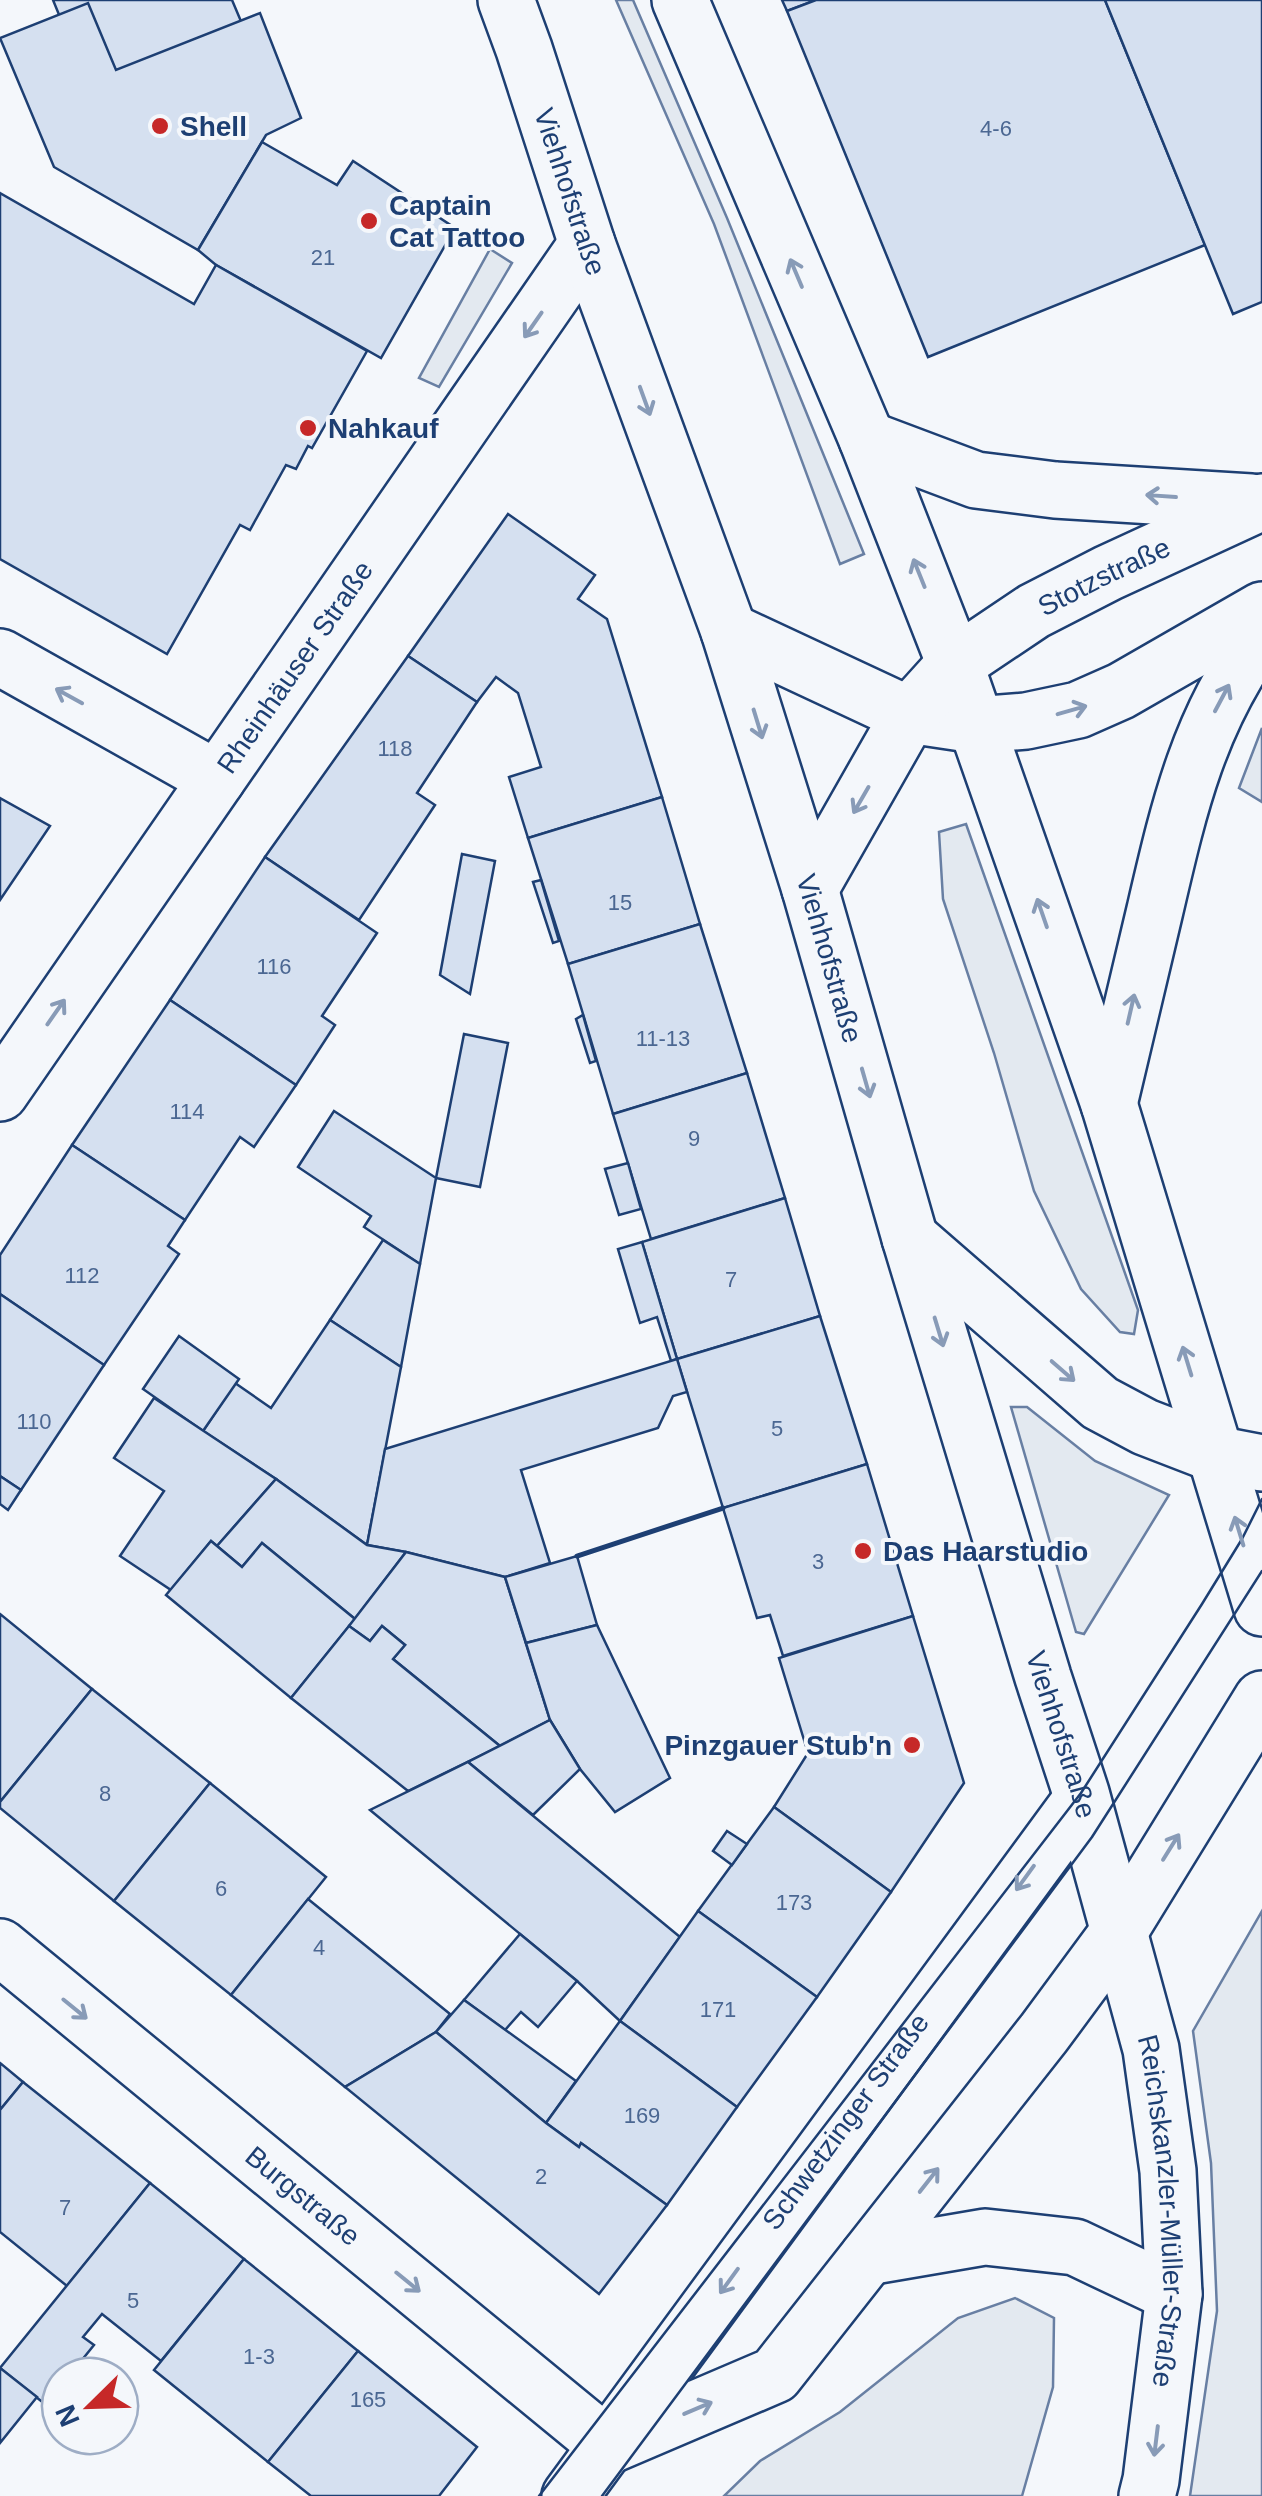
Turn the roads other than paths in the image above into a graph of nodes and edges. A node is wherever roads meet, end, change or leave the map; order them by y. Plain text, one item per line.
1 (506, 0) edge
2 (680, 0) edge
3 (588, 244) junction
4 (867, 439) junction
5 (1260, 502) edge
6 (1262, 610) edge
7 (729, 631) junction
8 (1262, 634) edge
9 (0, 657) edge
10 (955, 664) junction
11 (909, 715) junction
12 (976, 725) junction
13 (217, 779) junction
14 (810, 889) junction
15 (0, 1092) edge
16 (1109, 1104) junction
17 (910, 1238) junction
18 (1239, 1459) edge
19 (1262, 1608) edge
20 (1262, 1699) edge
21 (1082, 1799) junction
22 (1120, 1930) junction
23 (0, 1947) edge
24 (868, 2256) junction
25 (1174, 2294) junction
26 (608, 2446) junction
27 (570, 2496) edge
28 (1146, 2496) edge

1 - 3 main road, Viehhofstraße
4 -> 2 main road
3 -> 7 main road, Viehhofstraße
3 -> 13 main road, Rheinhäuser Straße
5 -> 4 main road
10 -> 4 main road
5 - 10 main road, Stotzstraße
12 -> 6 main road
7 - 11 main road
7 -> 14 main road, Viehhofstraße
16 -> 8 main road
13 -> 9 main road
10 - 11 main road, Stotzstraße
10 - 12 main road
11 - 12 main road
11 -> 14 main road, Stotzstraße
16 -> 12 main road
15 -> 13 main road, Rheinhäuser Straße
14 -> 17 main road, Viehhofstraße
18 -> 16 main road
17 -> 18 main road
17 -> 21 main road, Viehhofstraße
19 -> 18 main road
22 -> 20 main road
21 - 22 main road, Viehhofstraße
21 -> 26 main road, Schwetzinger Straße
24 -> 22 main road
22 - 25 main road, Reichskanzler-Müller-Straße
23 -> 26 main road, Burgstraße
24 - 25 main road
26 -> 24 main road
25 -> 28 main road, Reichskanzler-Müller-Straße
26 - 27 main road, Schwetzinger Straße

